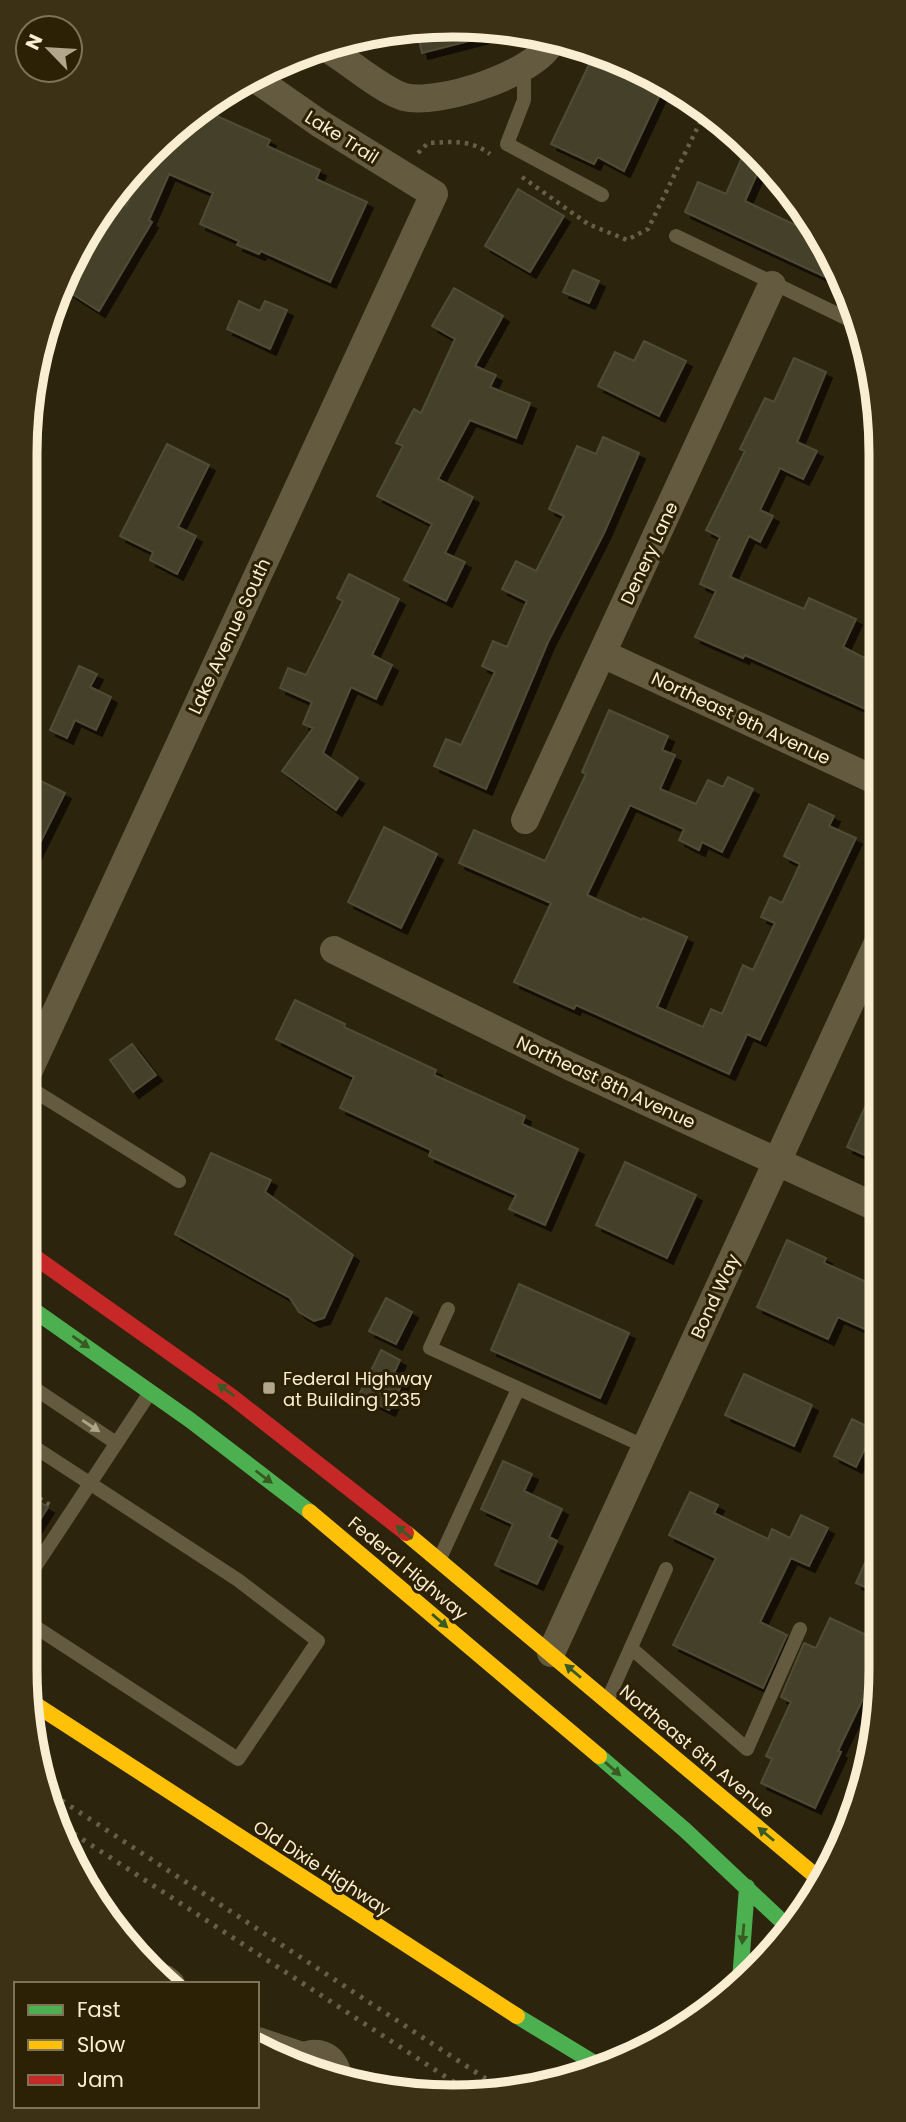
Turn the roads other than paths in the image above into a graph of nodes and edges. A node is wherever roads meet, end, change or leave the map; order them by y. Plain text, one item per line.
1 (545, 48) edge
2 (336, 54) edge
3 (524, 69) junction
4 (262, 84) edge
5 (434, 194) joint
6 (602, 195) dead end
7 (676, 236) dead end
8 (772, 285) junction
9 (847, 319) edge
10 (603, 654) junction
11 (869, 777) edge
12 (525, 820) dead end
13 (334, 950) dead end
14 (869, 962) edge
15 (37, 1051) edge
16 (37, 1092) edge
17 (777, 1161) junction
18 (179, 1181) dead end
19 (869, 1204) edge
20 (37, 1259) edge
21 (448, 1309) dead end
22 (37, 1313) edge
23 (518, 1389) junction
24 (37, 1391) edge
25 (150, 1392) junction
26 (116, 1443) junction
27 (646, 1447) junction
28 (37, 1449) edge
29 (90, 1483) junction
30 (439, 1561) junction
31 (37, 1562) edge
32 (666, 1569) dead end
33 (37, 1628) edge
34 (800, 1629) dead end
35 (631, 1648) junction
36 (551, 1653) junction
37 (608, 1700) junction
38 (39, 1707) edge
39 (814, 1875) edge
40 (747, 1887) junction
41 (783, 1922) edge
42 (741, 1969) edge
43 (302, 2057) edge
44 (592, 2061) edge
45 (336, 2068) edge

1 - 3 street
2 - 3 street
3 - 6 lane
4 - 5 street, Lake Trail
5 - 15 street, Lake Avenue South
7 - 8 lane
8 - 9 lane
8 - 10 street, Denery Lane
10 - 11 street, Northeast 9th Avenue
10 - 12 street, Denery Lane
13 - 17 street, Northeast 8th Avenue
14 - 17 street, Bond Way
16 - 18 lane
17 - 19 street, Northeast 8th Avenue
17 - 27 street, Bond Way
30 -> 20 main road, Federal Highway
21 - 23 lane
22 -> 25 main road, Federal Highway
23 - 27 lane
23 - 30 lane
24 -> 26 lane
25 - 26 lane
25 -> 40 main road, Federal Highway
26 - 29 lane
27 - 36 street, Bond Way
28 - 29 lane
29 - 31 lane
29 - 33 lane
30 - 36 main road, Federal Highway
32 - 35 lane
34 - 35 lane
35 - 37 lane
37 -> 36 main road, Northeast 6th Avenue
39 -> 37 main road, Northeast 6th Avenue
38 - 44 main road, Old Dixie Highway
40 - 41 main road, Federal Highway
40 -> 42 main road
43 - 45 street

